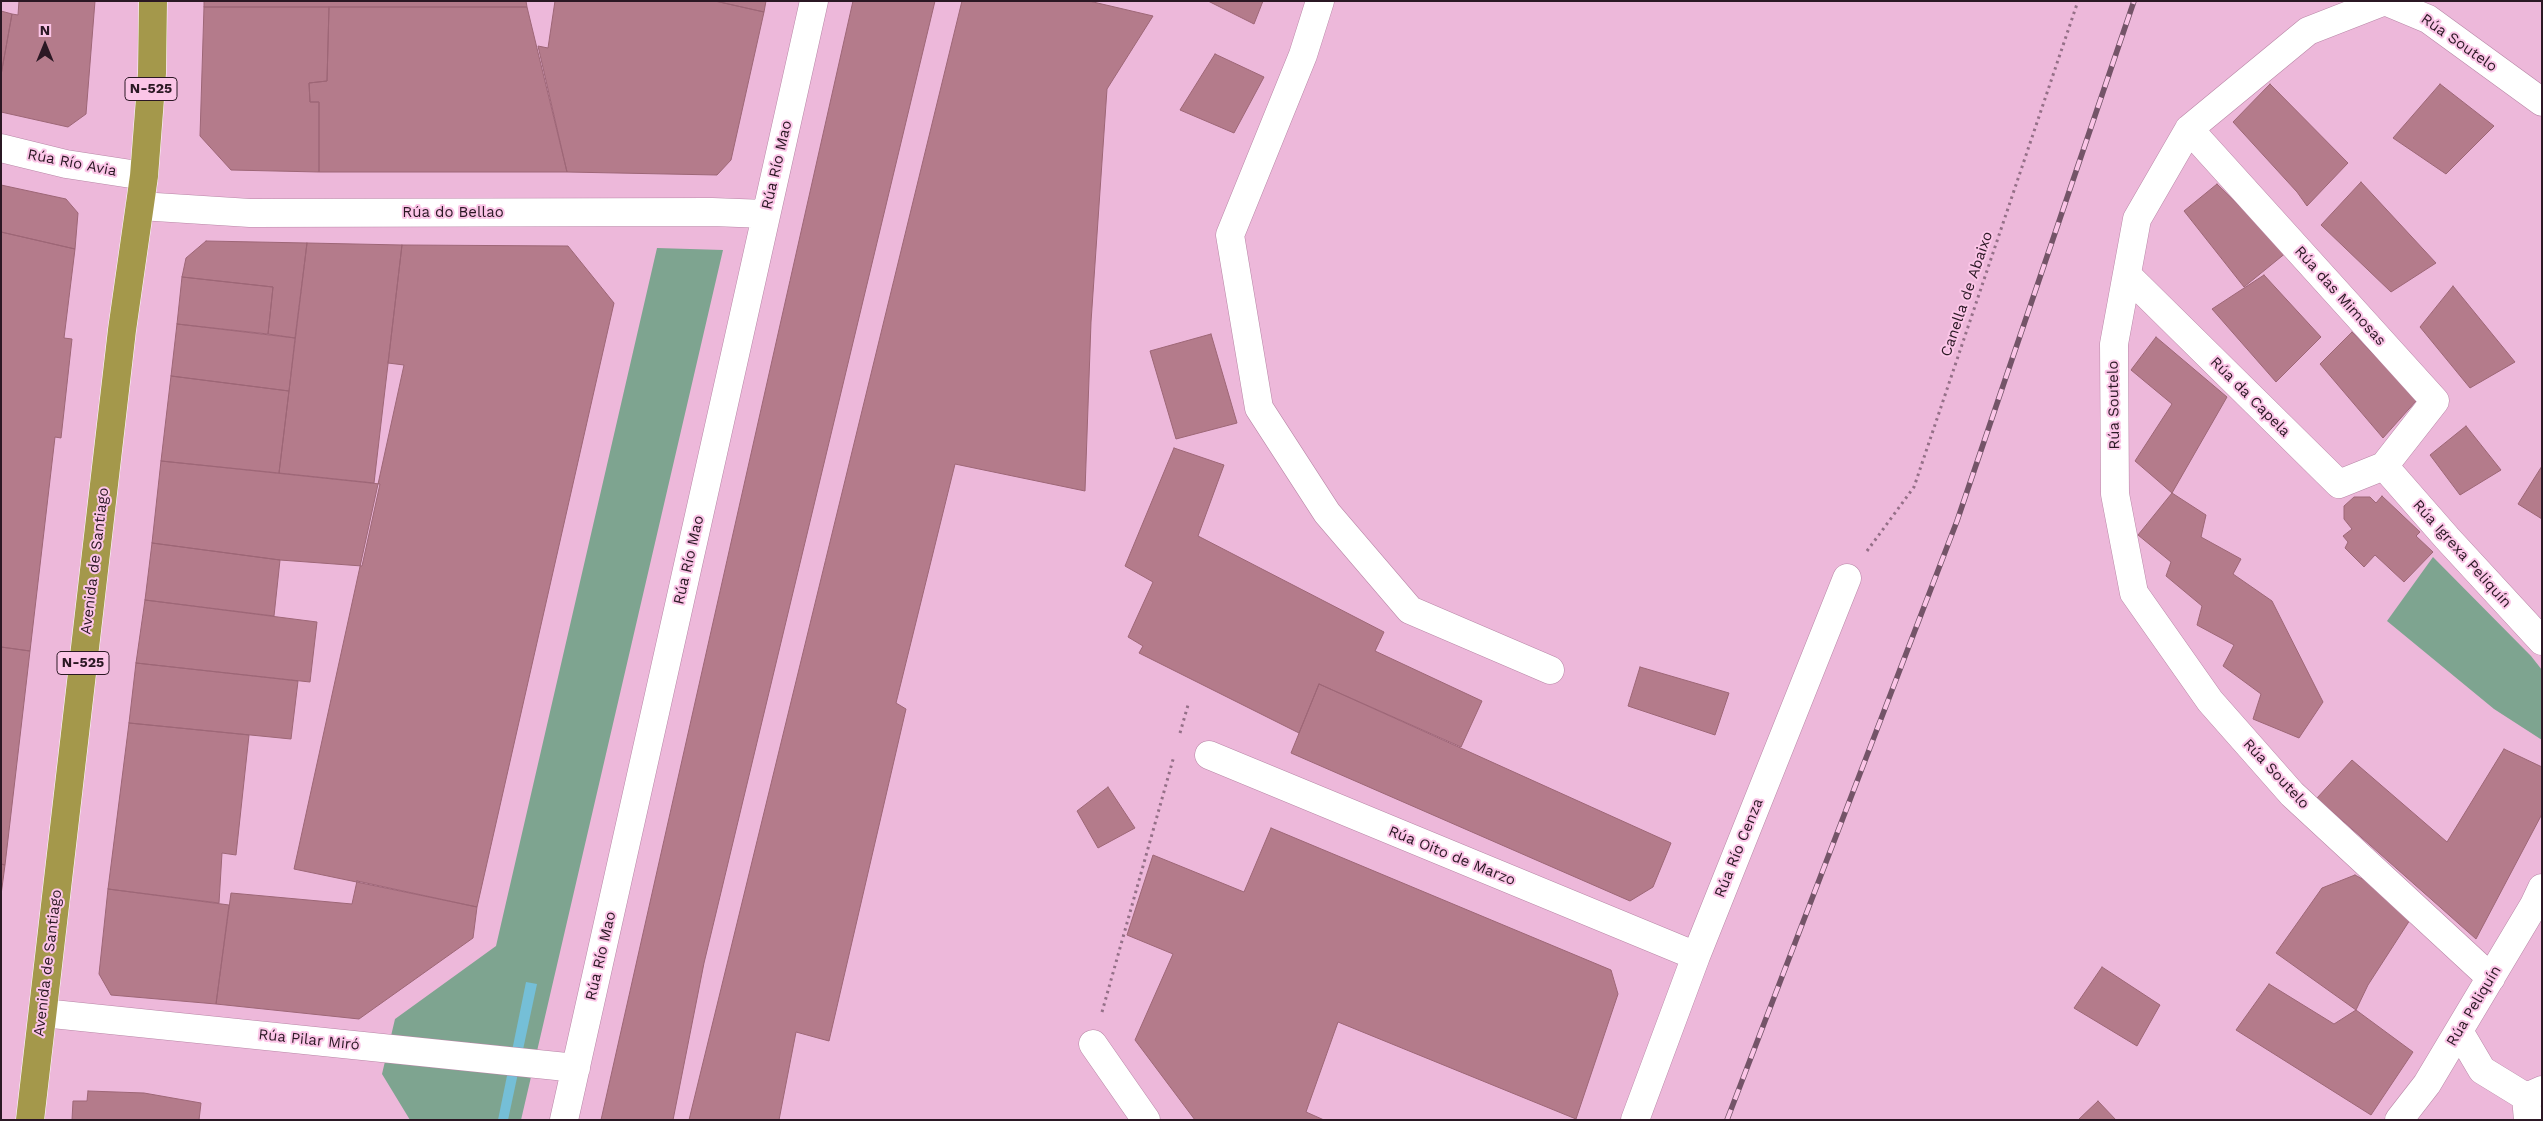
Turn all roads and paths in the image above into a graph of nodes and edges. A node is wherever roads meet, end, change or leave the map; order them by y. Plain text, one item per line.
1 (153, 1) edge
2 (814, 1) edge
3 (1320, 1) edge
4 (2078, 1) edge
5 (2542, 102) edge
6 (2189, 129) junction
7 (1, 148) edge
8 (144, 176) junction
9 (140, 206) junction
10 (766, 214) junction
11 (2127, 275) junction
12 (2384, 466) junction
13 (1847, 578) joint
14 (2542, 642) edge
15 (1550, 670) dead end
16 (1188, 705) dead end
17 (1177, 742) dead end
18 (1175, 752) dead end
19 (1209, 755) dead end
20 (2542, 888) edge
21 (1696, 956) junction
22 (2491, 978) junction
23 (43, 1013) junction
24 (2459, 1031) junction
25 (1093, 1044) joint
26 (576, 1068) junction
27 (2532, 1102) edge
28 (30, 1120) edge
29 (564, 1120) edge
30 (1146, 1120) edge
31 (1636, 1120) edge
32 (2398, 1120) edge

1 - 8 highway, Avenida de Santiago / N-525
2 - 10 street, Rúa Río Mao
3 - 15 street
4 - 13 path, Canella de Abaixo
5 - 6 street, Rúa Soutelo
6 - 11 street, Rúa Soutelo
6 - 12 street, Rúa das Mimosas
7 - 8 street, Rúa Río Avia
8 - 9 highway, Avenida de Santiago / N-525
9 - 10 street, Rúa do Bellao
9 - 23 highway, Avenida de Santiago / N-525
10 - 26 street, Rúa Río Mao
11 - 12 street, Rúa da Capela
11 - 22 street, Rúa Soutelo
12 - 14 street, Rúa Igrexa Peliquín
13 - 21 street, Rúa Río Cenza
16 - 17 path
18 - 25 path
19 - 21 street, Rúa Oito de Marzo
20 - 22 street, Rúa Peliquín
21 - 31 street, Rúa Río Cenza
22 - 24 street, Rúa Peliquín
23 - 26 street, Rúa Pilar Miró
23 - 28 highway, Avenida de Santiago / N-525
24 - 27 street
24 - 32 street, Rúa Peliquín
25 - 30 street
26 - 29 street, Rúa Río Mao

